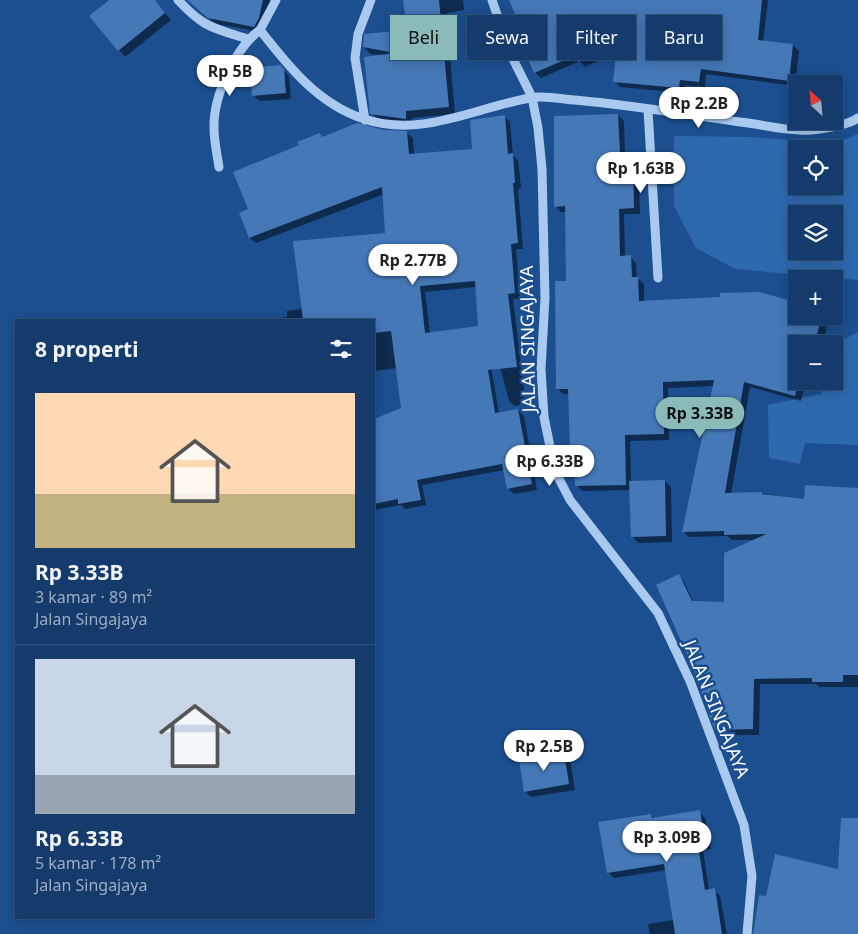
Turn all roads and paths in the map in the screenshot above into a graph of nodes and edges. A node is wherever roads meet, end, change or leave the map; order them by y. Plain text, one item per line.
1 (178, 0) edge
2 (276, 0) edge
3 (371, 0) edge
4 (492, 0) edge
5 (260, 30) junction
6 (248, 39) junction
7 (532, 97) junction
8 (648, 110) junction
9 (858, 118) edge
10 (365, 120) junction
11 (219, 167) dead end
12 (658, 278) dead end
13 (747, 934) edge

1 - 6 street
2 - 5 street
3 - 10 street
4 - 7 street, JALAN SINGAJAYA
5 - 6 street
5 - 10 street
6 - 11 street
7 - 8 street
7 - 10 street
7 - 13 street, JALAN SINGAJAYA
8 - 9 street
8 - 12 street

